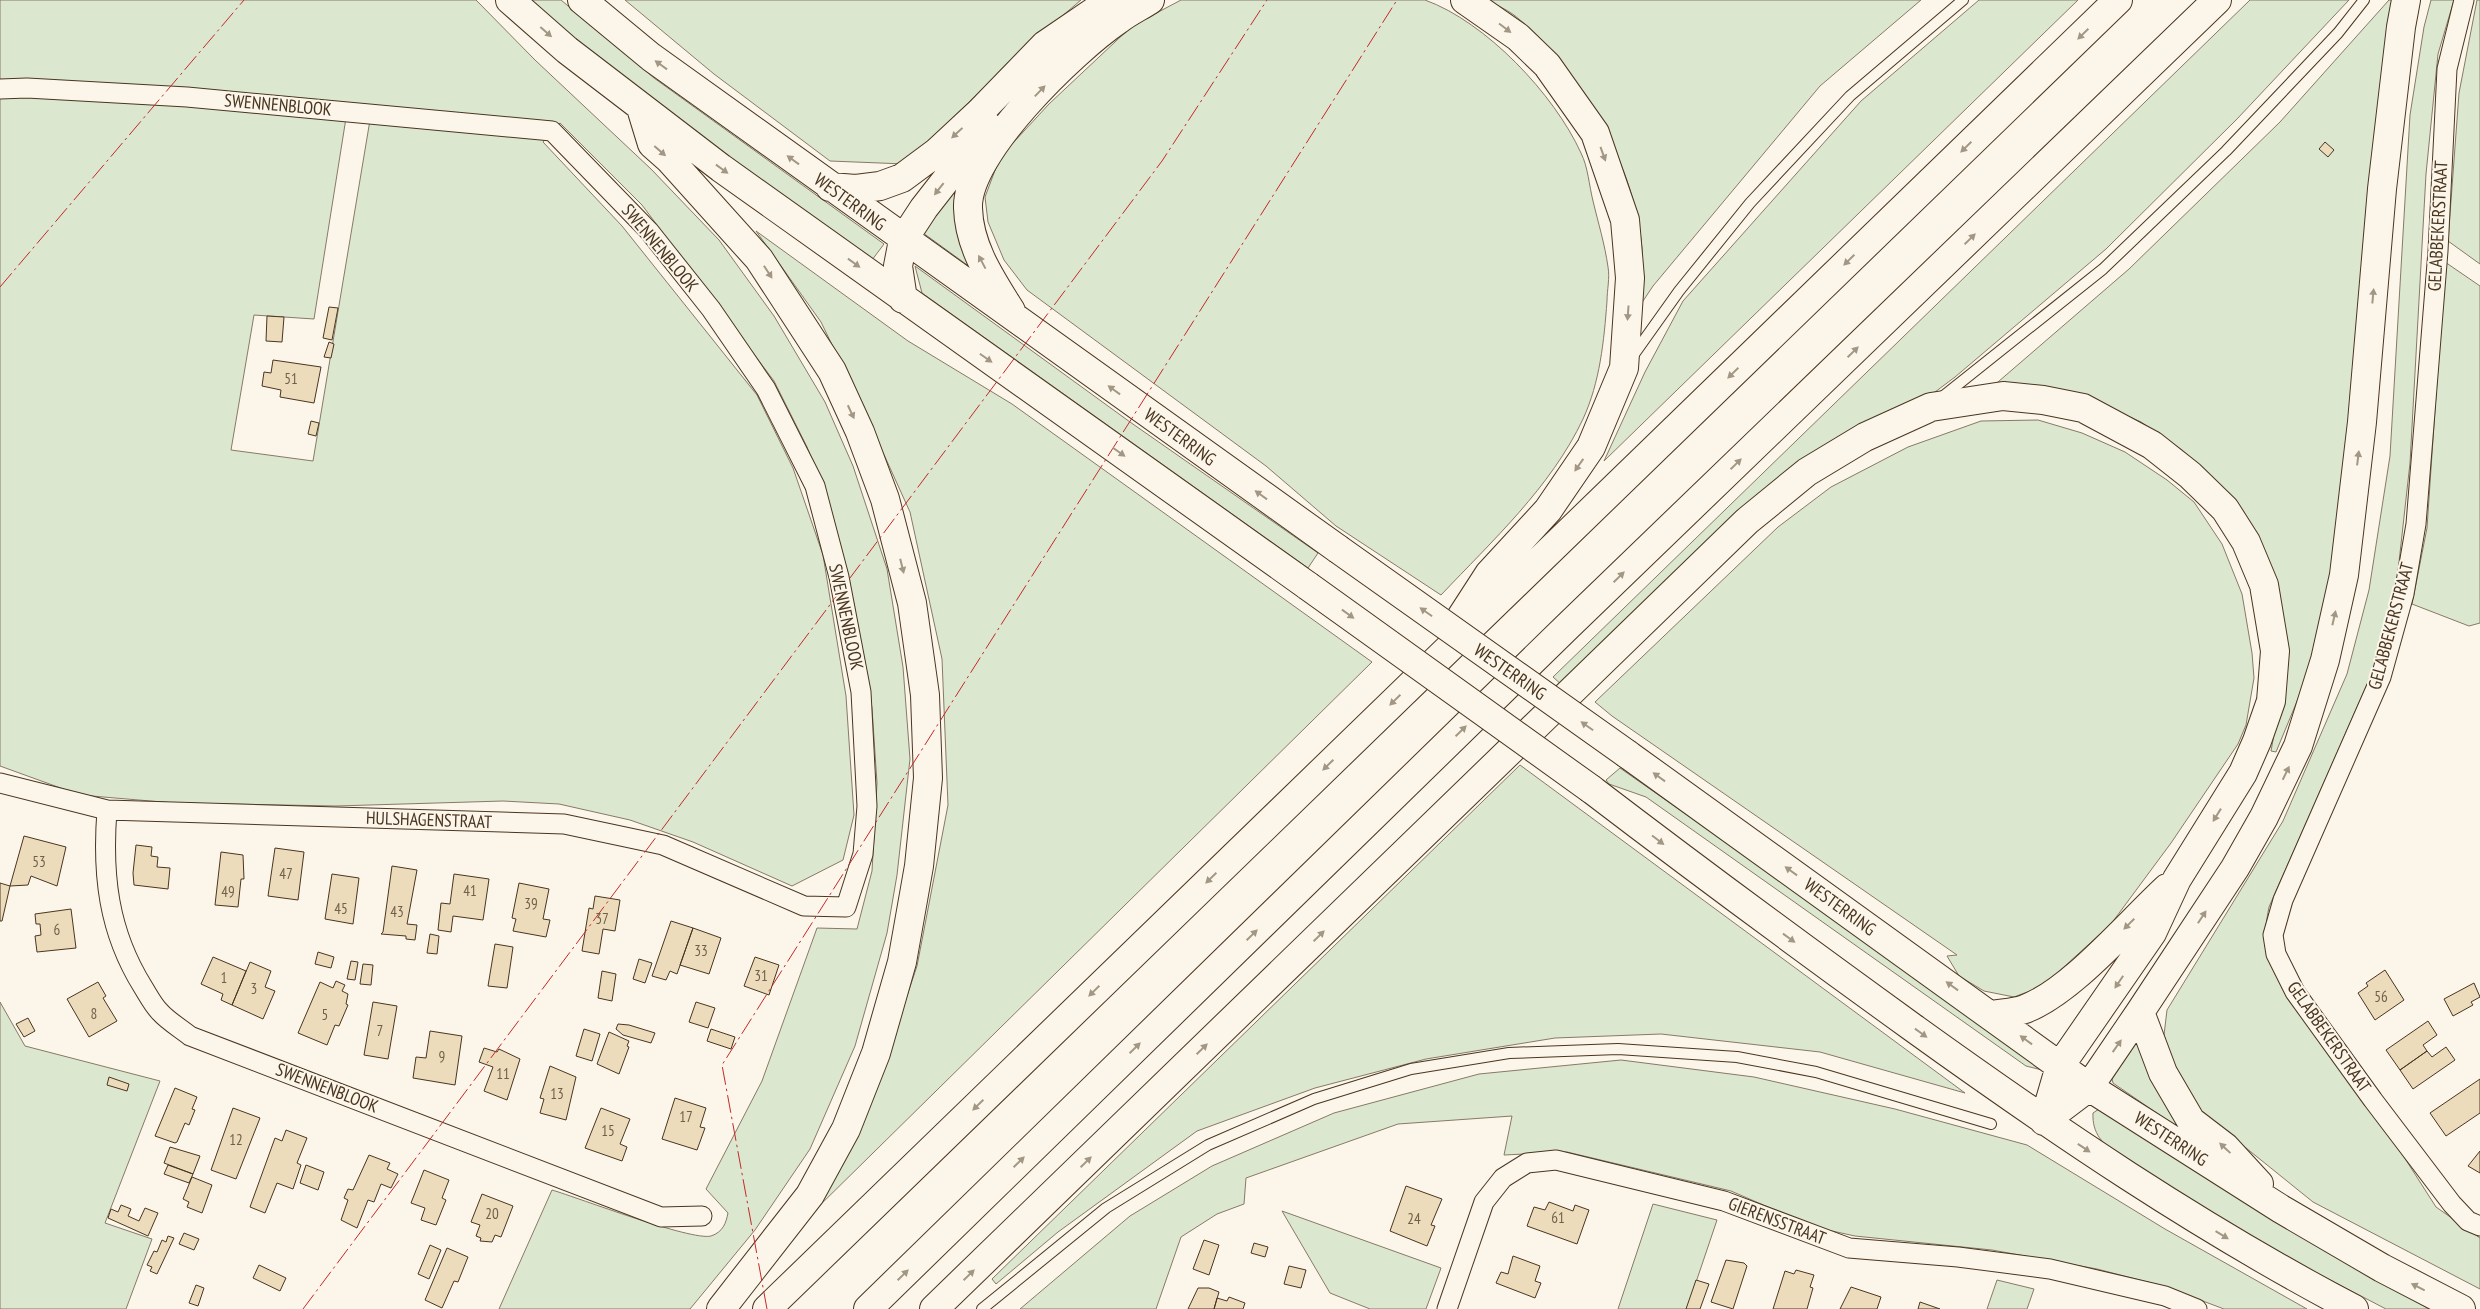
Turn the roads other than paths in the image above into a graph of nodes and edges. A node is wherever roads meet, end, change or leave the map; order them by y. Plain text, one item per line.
1 (510, 0) edge
2 (582, 0) edge
3 (1111, 0) edge
4 (1150, 0) edge
5 (1465, 0) edge
6 (1963, 0) edge
7 (2118, 0) edge
8 (2217, 0) edge
9 (2364, 0) edge
10 (2406, 0) edge
11 (2464, 0) edge
12 (1070, 30) junction
13 (0, 90) edge
14 (641, 108) junction
15 (830, 187) junction
16 (903, 240) junction
17 (903, 299) junction
18 (1015, 319) junction
19 (1624, 368) junction
20 (1931, 407) junction
21 (1427, 669) junction
22 (0, 783) edge
23 (107, 810) junction
24 (2177, 879) junction
25 (846, 907) joint
26 (2140, 1012) junction
27 (1991, 1014) junction
28 (2060, 1066) junction
29 (2089, 1086) junction
30 (2044, 1121) junction
31 (1991, 1124) dead end
32 (2281, 1209) junction
33 (702, 1216) dead end
34 (2480, 1226) edge
35 (721, 1309) edge
36 (766, 1309) edge
37 (868, 1309) edge
38 (934, 1309) edge
39 (982, 1309) edge
40 (1447, 1309) edge
41 (2197, 1309) edge
42 (2354, 1309) edge
43 (2461, 1309) edge

1 -> 14 highway
15 -> 2 highway, WESTERRING
3 - 12 highway
18 -> 4 highway
5 -> 19 highway
6 - 19 lane
7 -> 21 highway
37 -> 8 highway
9 - 20 lane
26 -> 10 highway
11 - 34 street, GELABBEKERSTRAAT
12 -> 15 highway
12 -> 16 highway
13 - 25 street, SWENNENBLOOK
14 -> 17 highway
14 -> 35 highway
15 - 16 highway, WESTERRING
16 - 17 highway
16 - 18 highway, WESTERRING
17 -> 30 highway, bridge
27 -> 18 highway, WESTERRING, bridge
19 -> 21 highway
20 -> 24 highway
38 -> 20 highway
21 -> 36 highway
22 - 23 street, HULSHAGENSTRAAT
23 - 25 street, HULSHAGENSTRAAT
23 - 33 street, SWENNENBLOOK
24 -> 27 highway
24 -> 28 highway
29 -> 26 highway
32 -> 26 highway
28 -> 27 highway, WESTERRING
28 - 29 highway, WESTERRING
28 - 30 highway
29 - 30 highway
29 - 32 highway, WESTERRING
30 -> 42 highway
31 - 39 lane
43 -> 32 highway, WESTERRING
40 - 41 street, GIERENSSTRAAT

